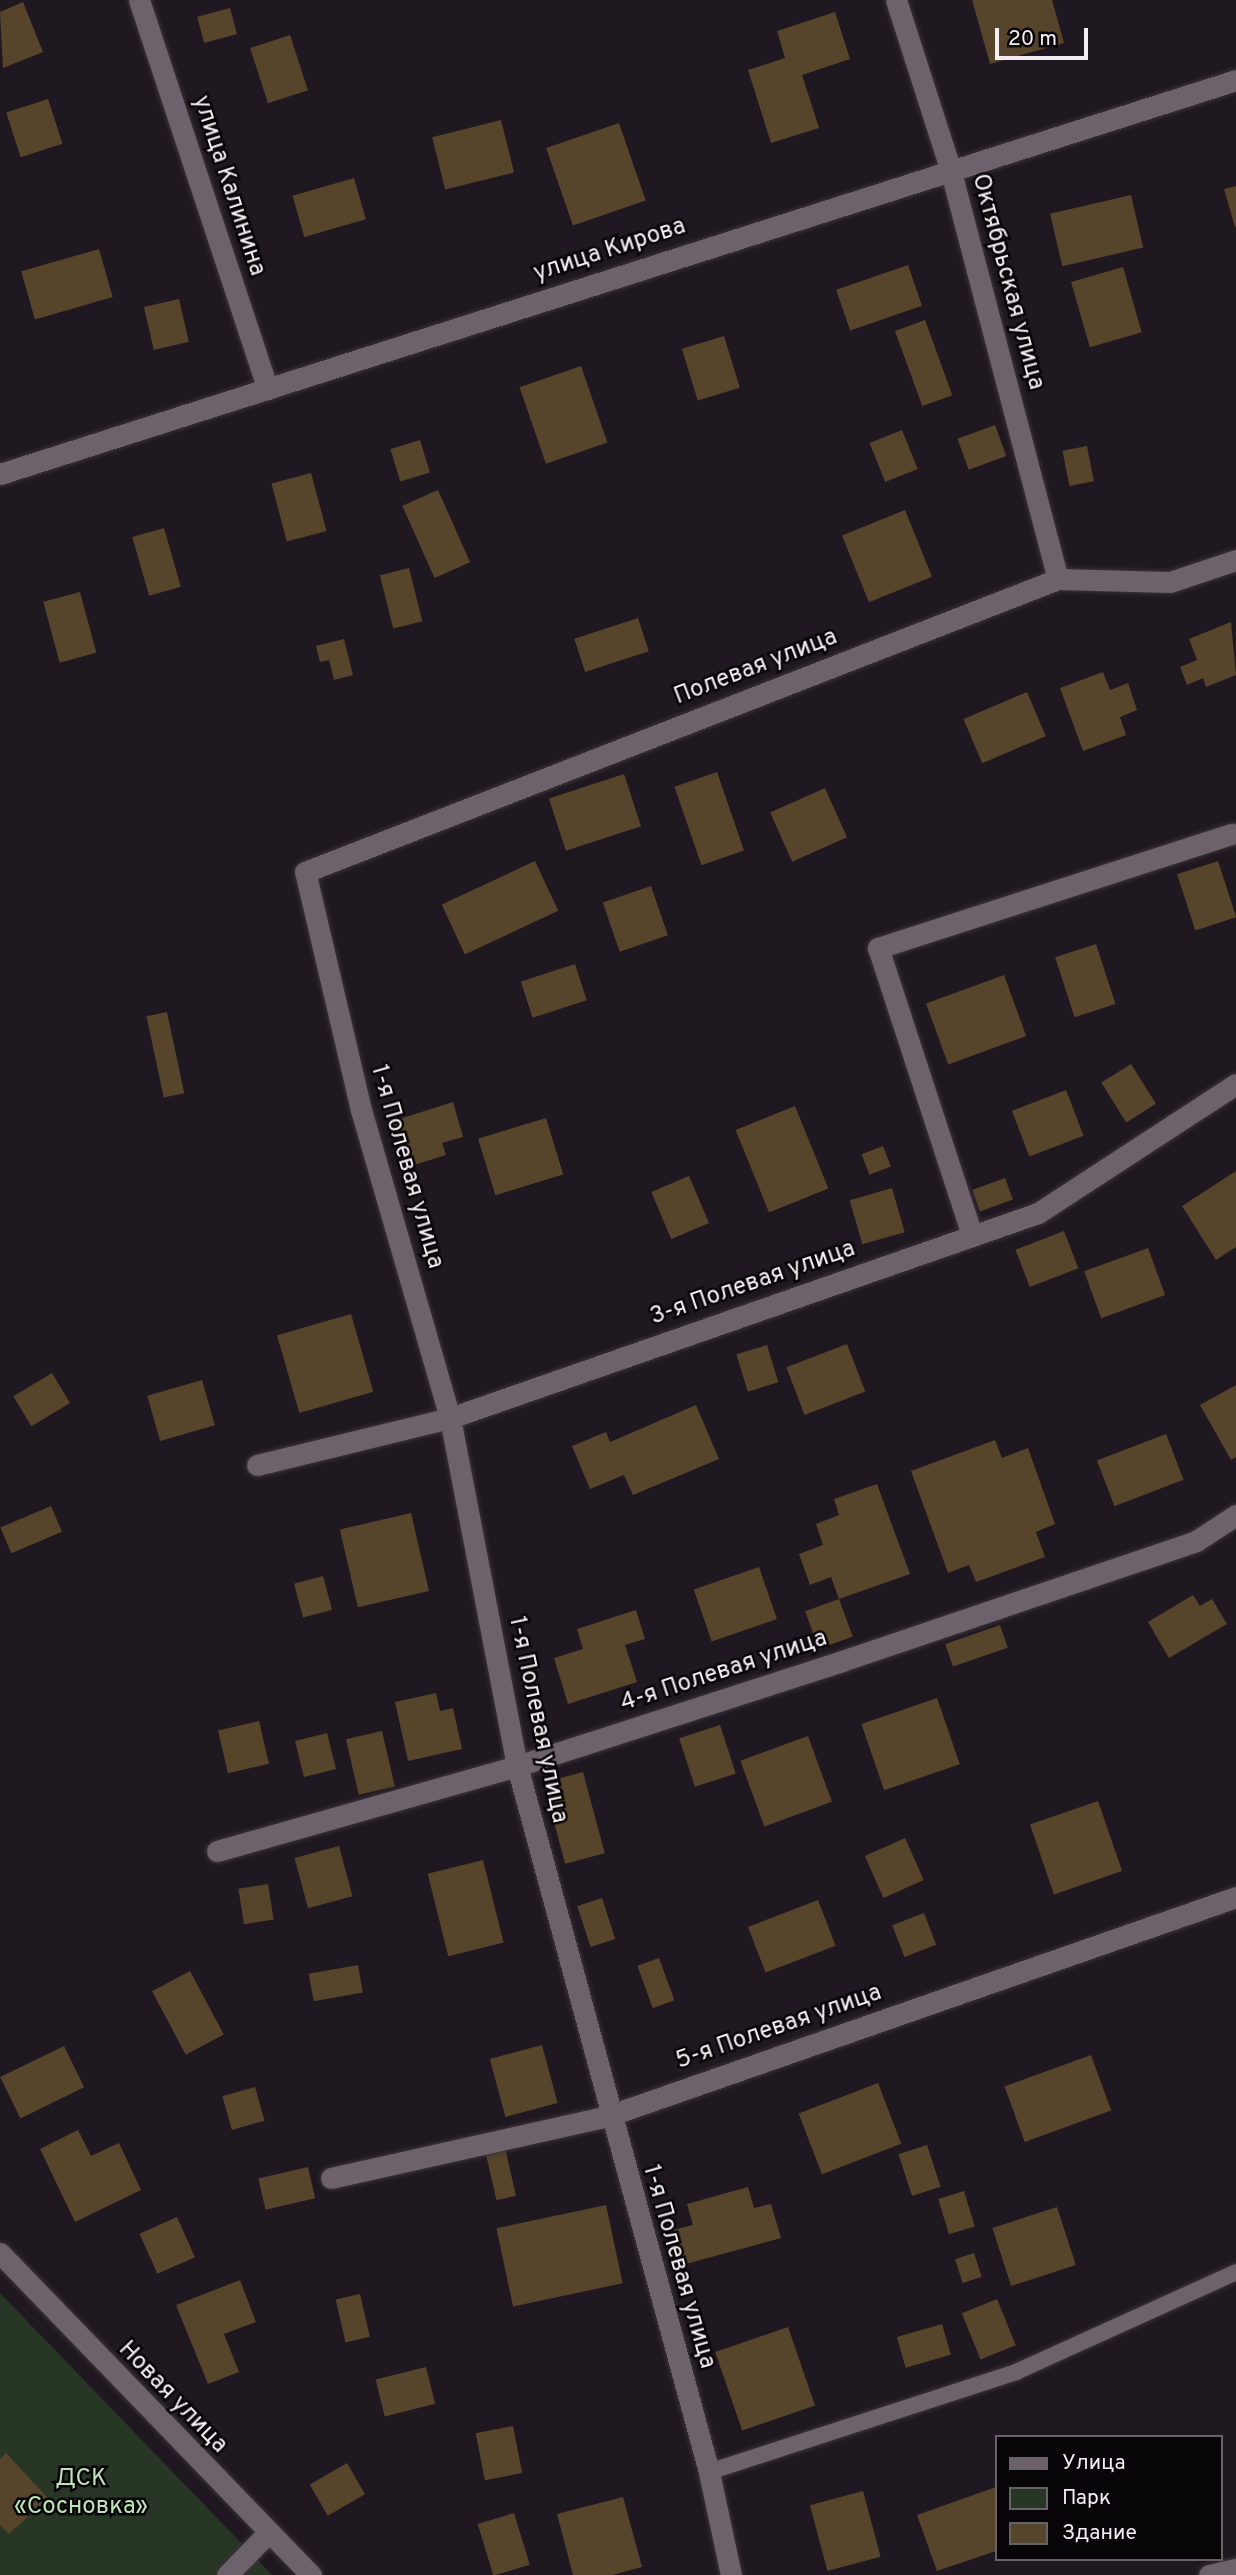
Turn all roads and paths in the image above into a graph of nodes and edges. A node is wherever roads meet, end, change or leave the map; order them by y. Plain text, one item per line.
1 (139, 0) edge
2 (896, 0) edge
3 (1236, 80) edge
4 (950, 168) junction
5 (268, 389) junction
6 (0, 474) edge
7 (1236, 560) edge
8 (1058, 579) junction
9 (1232, 834) dead end
10 (304, 872) joint
11 (1236, 1084) edge
12 (972, 1235) junction
13 (450, 1418) junction
14 (257, 1465) dead end
15 (1236, 1515) edge
16 (517, 1766) junction
17 (217, 1851) dead end
18 (1236, 1897) edge
19 (608, 2116) junction
20 (331, 2178) dead end
21 (0, 2253) edge
22 (1236, 2272) edge
23 (709, 2472) junction
24 (267, 2534) junction
25 (1236, 2569) edge
26 (227, 2575) edge
27 (311, 2575) edge
28 (731, 2575) edge
29 (1209, 2575) edge

1 - 5 street, улица Калинина
2 - 4 street, Октябрьская улица
3 - 4 street, улица Кирова
4 - 5 street, улица Кирова
4 - 8 street, Октябрьская улица
5 - 6 street, улица Кирова
7 - 8 street, Полевая улица
8 - 10 street, Полевая улица
9 - 12 street
10 - 13 street, 1-я Полевая улица
11 - 12 street, 3-я Полевая улица
12 - 13 street, 3-я Полевая улица
13 - 14 street, 3-я Полевая улица
13 - 16 street, 1-я Полевая улица
15 - 16 street, 4-я Полевая улица
16 - 17 street, 4-я Полевая улица
16 - 19 street, 1-я Полевая улица
18 - 19 street, 5-я Полевая улица
19 - 20 street, 5-я Полевая улица
19 - 23 street, 1-я Полевая улица
21 - 24 street, Новая улица
22 - 23 lane
23 - 28 street, 1-я Полевая улица
24 - 26 street
24 - 27 street, Новая улица
25 - 29 street

